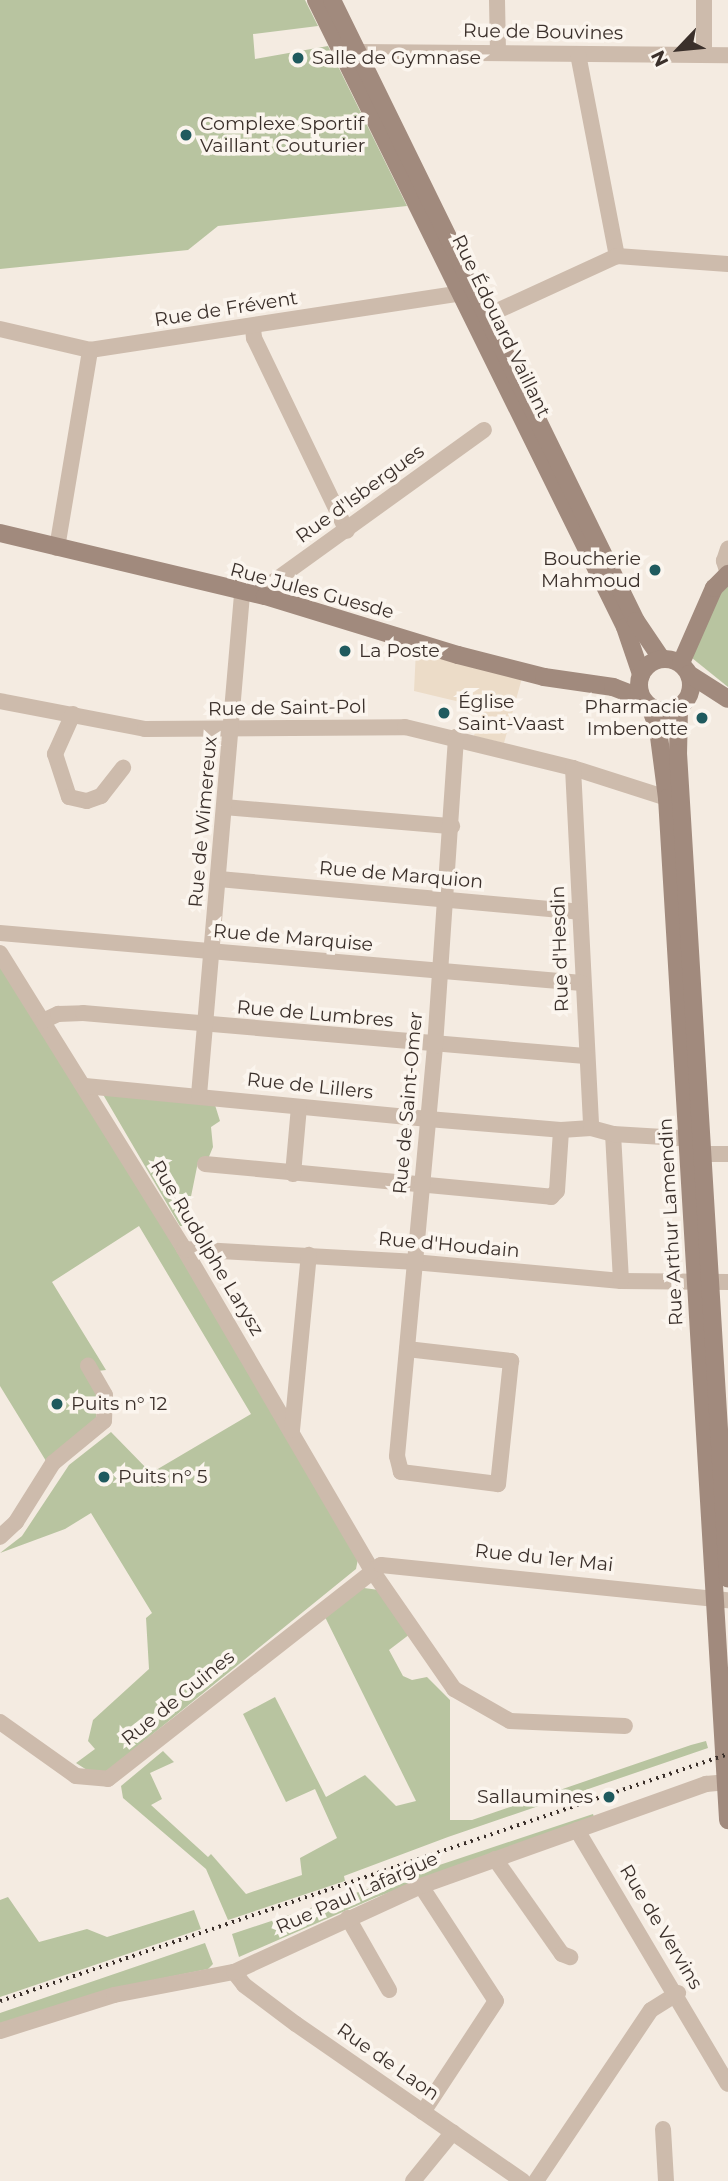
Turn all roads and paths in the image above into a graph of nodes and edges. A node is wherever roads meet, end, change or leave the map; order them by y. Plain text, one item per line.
1 (316, 0) edge
2 (332, 0) edge
3 (497, 0) edge
4 (704, 0) edge
5 (358, 52) junction
6 (498, 52) junction
7 (578, 54) junction
8 (704, 54) junction
9 (728, 55) edge
10 (617, 256) junction
11 (728, 264) edge
12 (461, 293) junction
13 (486, 316) junction
14 (253, 327) junction
15 (0, 329) edge
16 (90, 351) junction
17 (484, 430) dead end
18 (347, 531) junction
19 (0, 533) edge
20 (57, 548) junction
21 (728, 549) edge
22 (728, 574) edge
23 (242, 594) junction
24 (265, 596) junction
25 (661, 658) junction
26 (685, 669) junction
27 (640, 677) junction
28 (613, 687) junction
29 (727, 698) edge
30 (0, 701) edge
31 (646, 703) junction
32 (683, 703) junction
33 (73, 714) junction
34 (231, 731) junction
35 (456, 737) junction
36 (123, 768) dead end
37 (573, 768) junction
38 (667, 798) junction
39 (224, 807) junction
40 (452, 826) junction
41 (219, 879) junction
42 (446, 901) junction
43 (579, 912) junction
44 (0, 933) edge
45 (0, 953) edge
46 (213, 953) junction
47 (440, 972) junction
48 (582, 983) junction
49 (43, 1021) junction
50 (204, 1025) junction
51 (436, 1046) junction
52 (585, 1056) junction
53 (85, 1086) junction
54 (199, 1095) junction
55 (299, 1107) junction
56 (428, 1119) junction
57 (591, 1128) junction
58 (561, 1130) junction
59 (613, 1134) junction
60 (696, 1144) junction
61 (728, 1154) edge
62 (205, 1164) dead end
63 (293, 1174) junction
64 (422, 1187) junction
65 (184, 1249) junction
66 (309, 1255) junction
67 (414, 1262) junction
68 (621, 1281) junction
69 (703, 1282) junction
70 (728, 1282) edge
71 (407, 1349) junction
72 (88, 1365) dead end
73 (292, 1430) junction
74 (723, 1459) edge
75 (0, 1537) edge
76 (371, 1569) junction
77 (728, 1578) edge
78 (721, 1598) edge
79 (0, 1722) edge
80 (625, 1726) dead end
81 (727, 1781) edge
82 (728, 1820) edge
83 (577, 1830) junction
84 (495, 1860) junction
85 (421, 1886) junction
86 (348, 1918) junction
87 (570, 1957) dead end
88 (234, 1972) junction
89 (389, 1990) dead end
90 (678, 1993) junction
91 (0, 2031) edge
92 (728, 2084) edge
93 (423, 2112) junction
94 (663, 2129) dead end
95 (453, 2132) junction
96 (513, 2178) edge
97 (413, 2181) edge
98 (536, 2181) edge
99 (666, 2181) edge

1 - 12 main road, Rue Édouard Vaillant
2 - 5 main road, Rue Édouard Vaillant
3 - 6 street
4 - 8 street
5 - 6 street, Rue de Bouvines
5 - 13 main road, Rue Édouard Vaillant
6 - 7 street, Rue de Bouvines
7 - 8 street, Rue de Bouvines
7 - 10 street
8 - 9 street, Rue de Bouvines
10 - 11 street
10 - 13 street
12 - 14 street, Rue de Frévent
12 - 27 main road, Rue Édouard Vaillant
13 - 25 main road, Rue Édouard Vaillant
14 - 16 street, Rue de Frévent
14 - 18 street
15 - 16 street, Rue de Frévent
16 - 20 street
17 - 18 street, Rue d'Isbergues
18 - 24 street, Rue d'Isbergues
19 - 20 main road, Rue Jules Guesde
20 - 23 main road, Rue Jules Guesde
21 - 22 street
22 - 26 main road
23 - 24 main road, Rue Jules Guesde
23 - 34 street, Rue de Wimereux
24 - 28 main road, Rue Jules Guesde
25 - 26 main road
25 - 27 main road
26 - 29 main road
26 - 32 main road
27 - 28 main road, Rue Jules Guesde
27 - 31 main road
28 - 31 main road, Rue Jules Guesde
29 - 32 main road
30 - 33 street, Rue de Saint-Pol
31 - 32 main road
31 - 38 main road, Rue Arthur Lamendin
32 - 60 main road, Rue Arthur Lamendin
33 - 34 street, Rue de Saint-Pol
33 - 36 street
34 - 35 street, Rue de Saint-Pol
34 - 39 street, Rue de Wimereux
35 - 37 street, Rue de Saint-Pol
35 - 40 street, Rue de Saint-Omer
37 - 38 street, Rue de Saint-Pol
37 - 43 street, Rue d'Hesdin
38 - 60 main road, Rue Arthur Lamendin
39 - 40 street
39 - 41 street, Rue de Wimereux
40 - 42 street, Rue de Saint-Omer
41 - 42 street, Rue de Marquion
41 - 46 street, Rue de Wimereux
42 - 43 street, Rue de Marquion
42 - 47 street, Rue de Saint-Omer
43 - 48 street, Rue d'Hesdin
44 - 46 street, Rue de Marquise
45 - 49 street, Rue Rudolphe Larysz
46 - 47 street, Rue de Marquise
46 - 50 street, Rue de Wimereux
47 - 48 street, Rue de Marquise
47 - 51 street, Rue de Saint-Omer
48 - 52 street, Rue d'Hesdin
49 - 50 street, Rue de Lumbres
49 - 53 street, Rue Rudolphe Larysz
50 - 51 street, Rue de Lumbres
50 - 54 street, Rue de Wimereux
51 - 52 street, Rue de Lumbres
51 - 56 street, Rue de Saint-Omer
52 - 57 street, Rue d'Hesdin
53 - 54 street, Rue de Lillers
53 - 65 street, Rue Rudolphe Larysz
54 - 55 street, Rue de Lillers
55 - 56 street, Rue de Lillers
55 - 63 street
56 - 58 street, Rue de Lillers
56 - 64 street, Rue de Saint-Omer
57 - 58 street, Rue de Lillers
57 - 59 street, Rue de Lillers
58 - 64 street
59 - 60 street, Rue de Lillers
59 - 68 street
60 - 61 street, Rue de Lillers
60 - 69 main road, Rue Arthur Lamendin
62 - 63 street
63 - 64 street
64 - 67 street, Rue de Saint-Omer
65 - 66 street, Rue d'Houdain
65 - 73 street, Rue Rudolphe Larysz
66 - 67 street, Rue d'Houdain
66 - 73 street
67 - 68 street, Rue d'Houdain
67 - 71 street, Rue de Saint-Omer
68 - 69 street, Rue d'Houdain
69 - 70 street, Rue d'Houdain
69 - 74 main road, Rue Arthur Lamendin
69 - 78 main road, Rue Arthur Lamendin
71 - 71 street, Rue de Saint-Omer
72 - 75 street
73 - 76 street, Rue Rudolphe Larysz
74 - 77 main road, Rue Arthur Lamendin
76 - 78 street, Rue du 1er Mai
76 - 79 street, Rue de Guines
76 - 80 street, Rue Rudolphe Larysz
78 - 81 main road, Rue Arthur Lamendin
81 - 82 main road, Rue Arthur Lamendin
81 - 83 street, Rue Paul Lafargue
83 - 84 street, Rue Paul Lafargue
83 - 90 street, Rue de Vervins
84 - 85 street, Rue Paul Lafargue
84 - 87 street
85 - 86 street, Rue Paul Lafargue
85 - 93 street
86 - 88 street, Rue Paul Lafargue
86 - 89 street
88 - 91 street, Rue Paul Lafargue
88 - 93 street, Rue de Laon
90 - 92 street, Rue de Vervins
90 - 98 street
93 - 95 street, Rue de Laon
94 - 99 street
95 - 96 street, Rue de Laon
95 - 97 street

